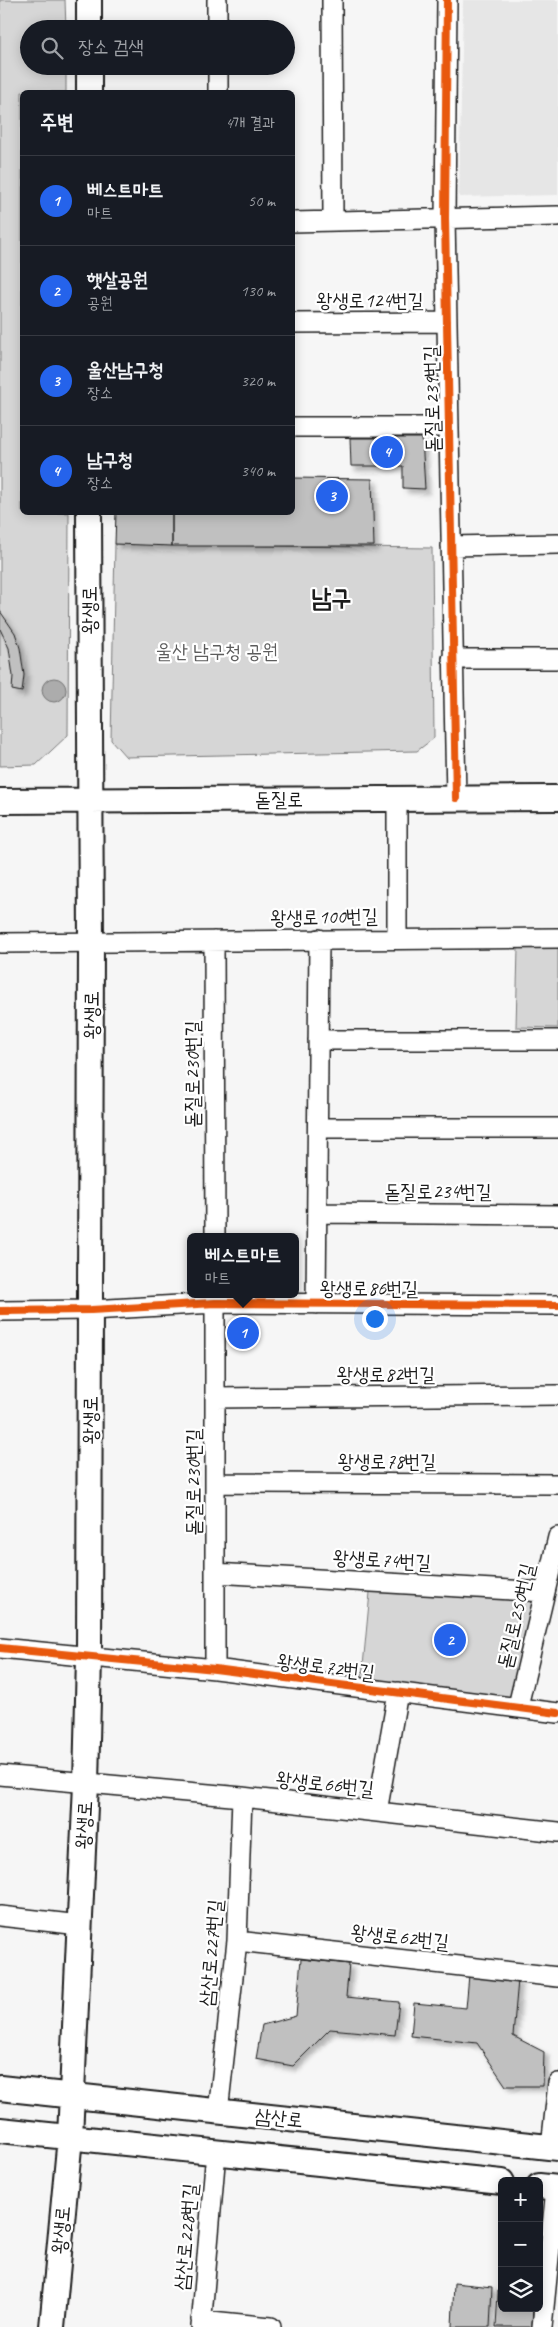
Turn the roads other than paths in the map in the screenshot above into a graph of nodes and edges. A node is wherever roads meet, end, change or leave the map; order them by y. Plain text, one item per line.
1 (89, 0) edge
2 (217, 0) edge
3 (332, 0) edge
4 (447, 0) edge
5 (89, 20) edge
6 (217, 20) edge
7 (89, 75) edge
8 (218, 75) edge
9 (89, 90) edge
10 (218, 90) edge
11 (558, 216) edge
12 (445, 218) junction
13 (333, 221) junction
14 (295, 222) edge
15 (447, 322) junction
16 (295, 323) edge
17 (295, 427) edge
18 (449, 427) junction
19 (88, 515) edge
20 (558, 544) edge
21 (451, 546) junction
22 (452, 659) junction
23 (558, 659) edge
24 (456, 798) junction
25 (558, 798) edge
26 (397, 799) junction
27 (91, 800) junction
28 (0, 801) edge
29 (397, 938) junction
30 (558, 938) edge
31 (319, 939) junction
32 (214, 941) junction
33 (92, 942) junction
34 (0, 943) edge
35 (318, 1040) junction
36 (558, 1040) edge
37 (318, 1128) junction
38 (558, 1128) edge
39 (317, 1213) junction
40 (558, 1215) edge
41 (215, 1233) edge
42 (215, 1299) edge
43 (316, 1304) junction
44 (558, 1305) edge
45 (91, 1310) junction
46 (0, 1311) edge
47 (558, 1395) edge
48 (215, 1398) junction
49 (215, 1483) junction
50 (558, 1484) edge
51 (558, 1537) edge
52 (215, 1573) junction
53 (545, 1592) junction
54 (0, 1648) edge
55 (89, 1656) junction
56 (215, 1669) junction
57 (398, 1692) junction
58 (518, 1706) junction
59 (558, 1713) edge
60 (0, 1775) edge
61 (86, 1784) junction
62 (242, 1797) junction
63 (377, 1812) junction
64 (558, 1832) edge
65 (0, 1916) edge
66 (80, 1925) junction
67 (237, 1941) junction
68 (558, 1977) edge
69 (558, 2083) edge
70 (0, 2088) edge
71 (72, 2096) junction
72 (218, 2112) junction
73 (0, 2130) edge
74 (70, 2137) junction
75 (554, 2147) edge
76 (216, 2152) junction
77 (498, 2182) edge
78 (551, 2187) edge
79 (201, 2324) edge
80 (52, 2327) edge
81 (270, 2327) edge
82 (542, 2327) edge

1 - 5 main road
2 - 6 street
3 - 13 street
4 - 12 street, 돋질로239번길
7 - 9 main road
8 - 10 street
11 - 12 street
12 - 13 street
12 - 15 street, 돋질로239번길
13 - 14 street
15 - 16 street, 왕생로124번길
15 - 18 street, 돋질로239번길
17 - 18 street
18 - 21 street, 돋질로239번길
19 - 27 main road, 왕생로
20 - 21 street
21 - 22 street, 돋질로239번길
22 - 23 street
22 - 24 street, 돋질로239번길
24 - 25 main road, 돋질로
24 - 26 main road, 돋질로
26 - 27 main road, 돋질로
26 - 29 street
27 - 28 main road, 돋질로
27 - 33 main road, 왕생로
29 - 30 street, 왕생로100번길
29 - 31 street, 왕생로100번길
31 - 32 street, 왕생로100번길
31 - 35 street
32 - 33 street, 왕생로100번길
32 - 41 street, 돋질로230번길
33 - 34 street, 왕생로100번길
33 - 45 main road, 왕생로
35 - 36 street
35 - 37 street
37 - 38 street
37 - 39 street
39 - 40 street, 돋질로234번길
39 - 43 street
42 - 43 street, 왕생로86번길
42 - 45 street, 왕생로86번길
42 - 48 street, 돋질로230번길
43 - 44 street, 왕생로86번길
45 - 46 street, 왕생로86번길
45 - 55 main road, 왕생로
47 - 48 street, 왕생로82번길
48 - 49 street, 돋질로230번길
49 - 50 street, 왕생로78번길
49 - 52 street, 돋질로230번길
51 - 53 street, 돋질로250번길
52 - 53 street, 왕생로74번길
52 - 56 street, 돋질로230번길
53 - 58 street, 돋질로250번길
54 - 55 street, 왕생로72번길
55 - 56 street, 왕생로72번길
55 - 61 main road, 왕생로
56 - 57 street, 왕생로72번길
57 - 58 street, 왕생로72번길
57 - 63 street
58 - 59 street, 왕생로72번길
60 - 61 street, 왕생로66번길
61 - 62 street, 왕생로66번길
61 - 66 main road, 왕생로
62 - 63 street, 왕생로66번길
62 - 67 street, 삼산로227번길
63 - 64 street, 왕생로66번길
65 - 66 street
66 - 71 main road, 왕생로
67 - 68 street, 왕생로62번길
67 - 72 street, 삼산로227번길
69 - 75 street
70 - 71 main road, 삼산로
71 - 72 main road, 삼산로
71 - 74 main road, 왕생로
72 - 75 main road, 삼산로
73 - 74 main road, 삼산로
74 - 76 main road, 삼산로
74 - 80 main road, 왕생로
76 - 77 main road, 삼산로
76 - 79 street, 삼산로228번길
78 - 82 street
79 - 81 street

